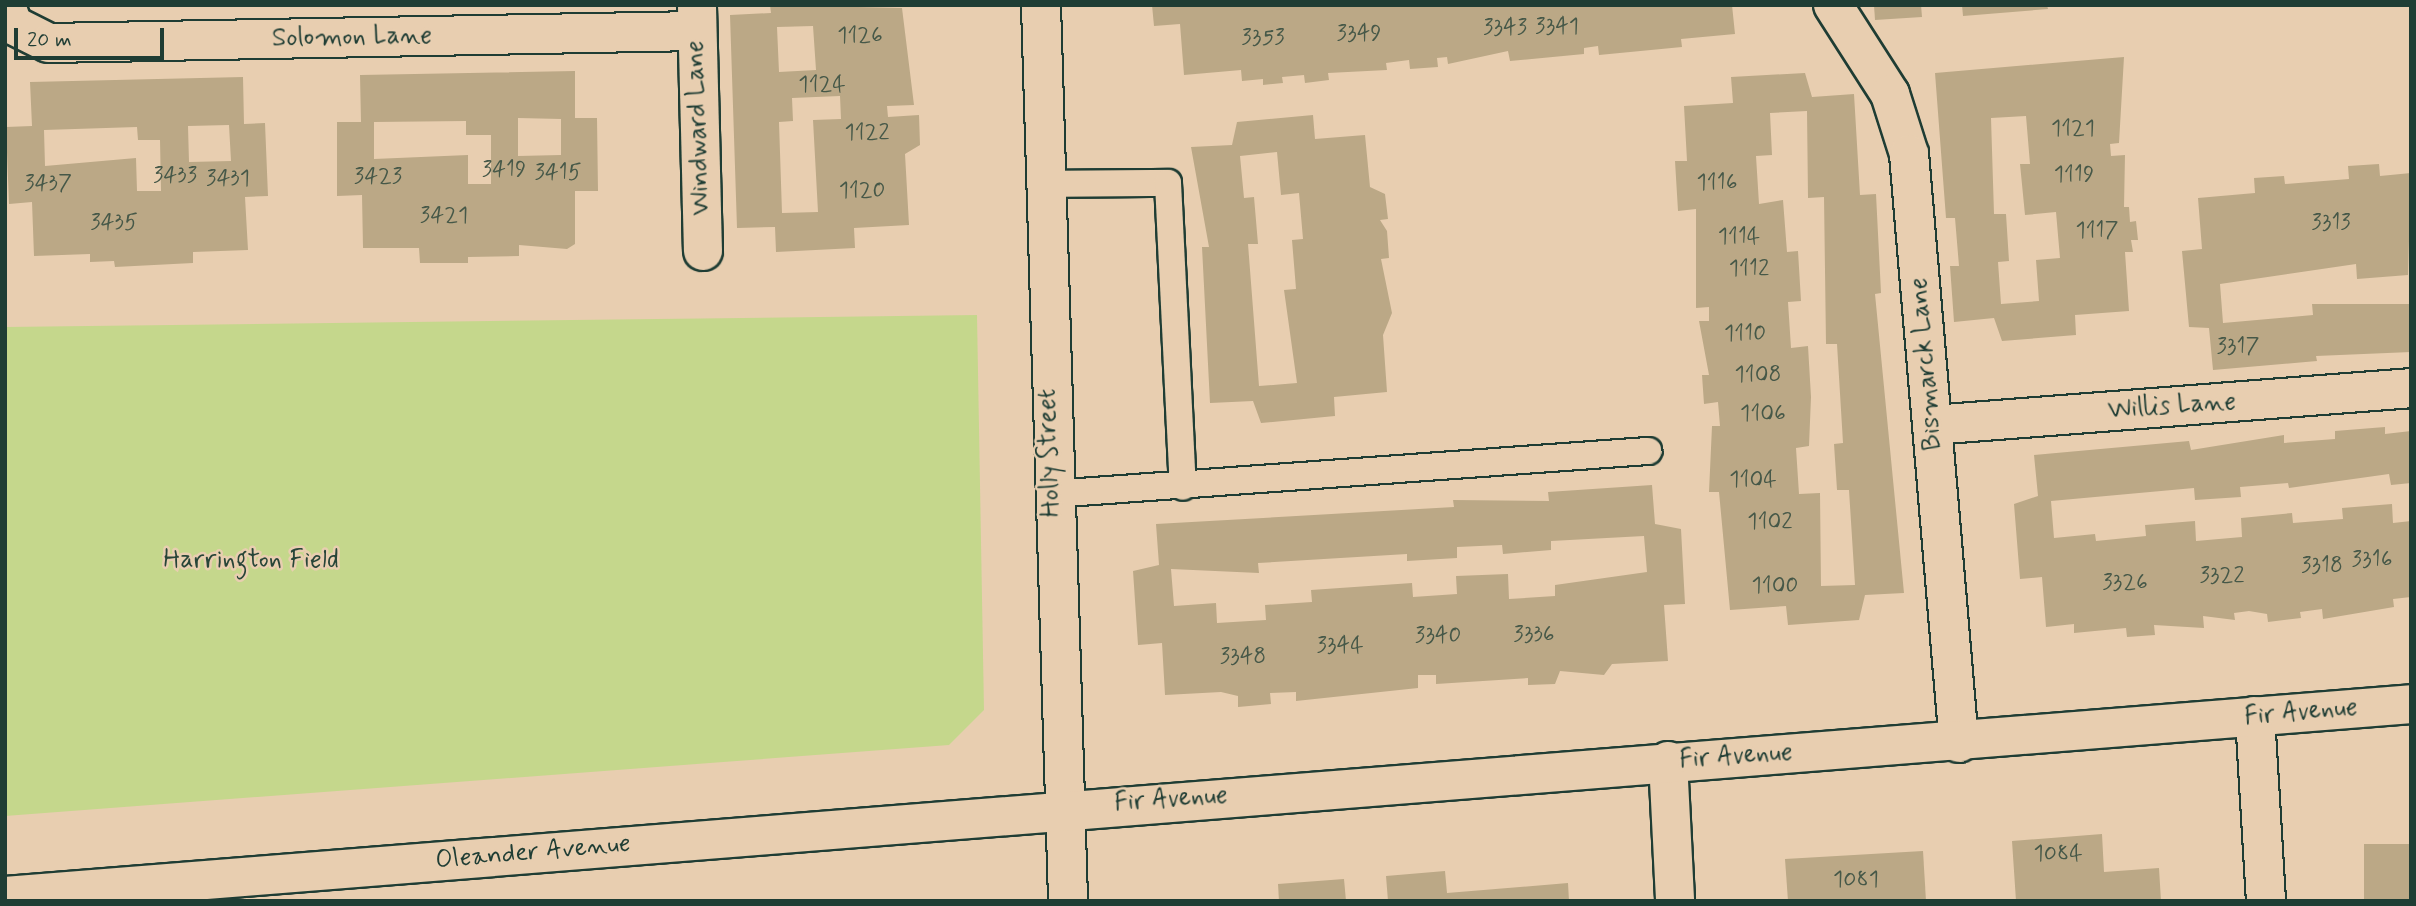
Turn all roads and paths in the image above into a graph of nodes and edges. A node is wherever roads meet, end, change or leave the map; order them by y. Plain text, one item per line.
1 (1041, 5) edge
2 (1833, 5) edge
3 (10, 15) edge
4 (696, 18) edge
5 (1044, 184) junction
6 (703, 251) dead end
7 (2411, 388) edge
8 (1932, 425) junction
9 (1648, 451) dead end
10 (1183, 487) junction
11 (1052, 494) junction
12 (2411, 705) edge
13 (2255, 716) junction
14 (1959, 743) junction
15 (1668, 761) junction
16 (1062, 808) junction
17 (230, 890) edge
18 (5, 896) edge
19 (1068, 901) edge
20 (1675, 901) edge
21 (2266, 901) edge

1 - 5 street, Holly Street
2 - 8 street, Bismarck Lane
3 - 4 street, Solomon Lane
4 - 6 street, Windward Lane
5 - 10 lane
5 - 11 street, Holly Street
7 - 8 street, Willis Lane
8 - 14 street, Bismarck Lane
9 - 10 lane
10 - 11 lane
11 - 16 street, Holly Street
12 - 13 street, Fir Avenue
13 - 14 street, Fir Avenue
13 - 21 street
14 - 15 street, Fir Avenue
15 - 16 street, Fir Avenue
15 - 20 street
16 - 17 street, Oleander Avenue
16 - 19 street, Holly Street
17 - 18 street, Oleander Avenue

